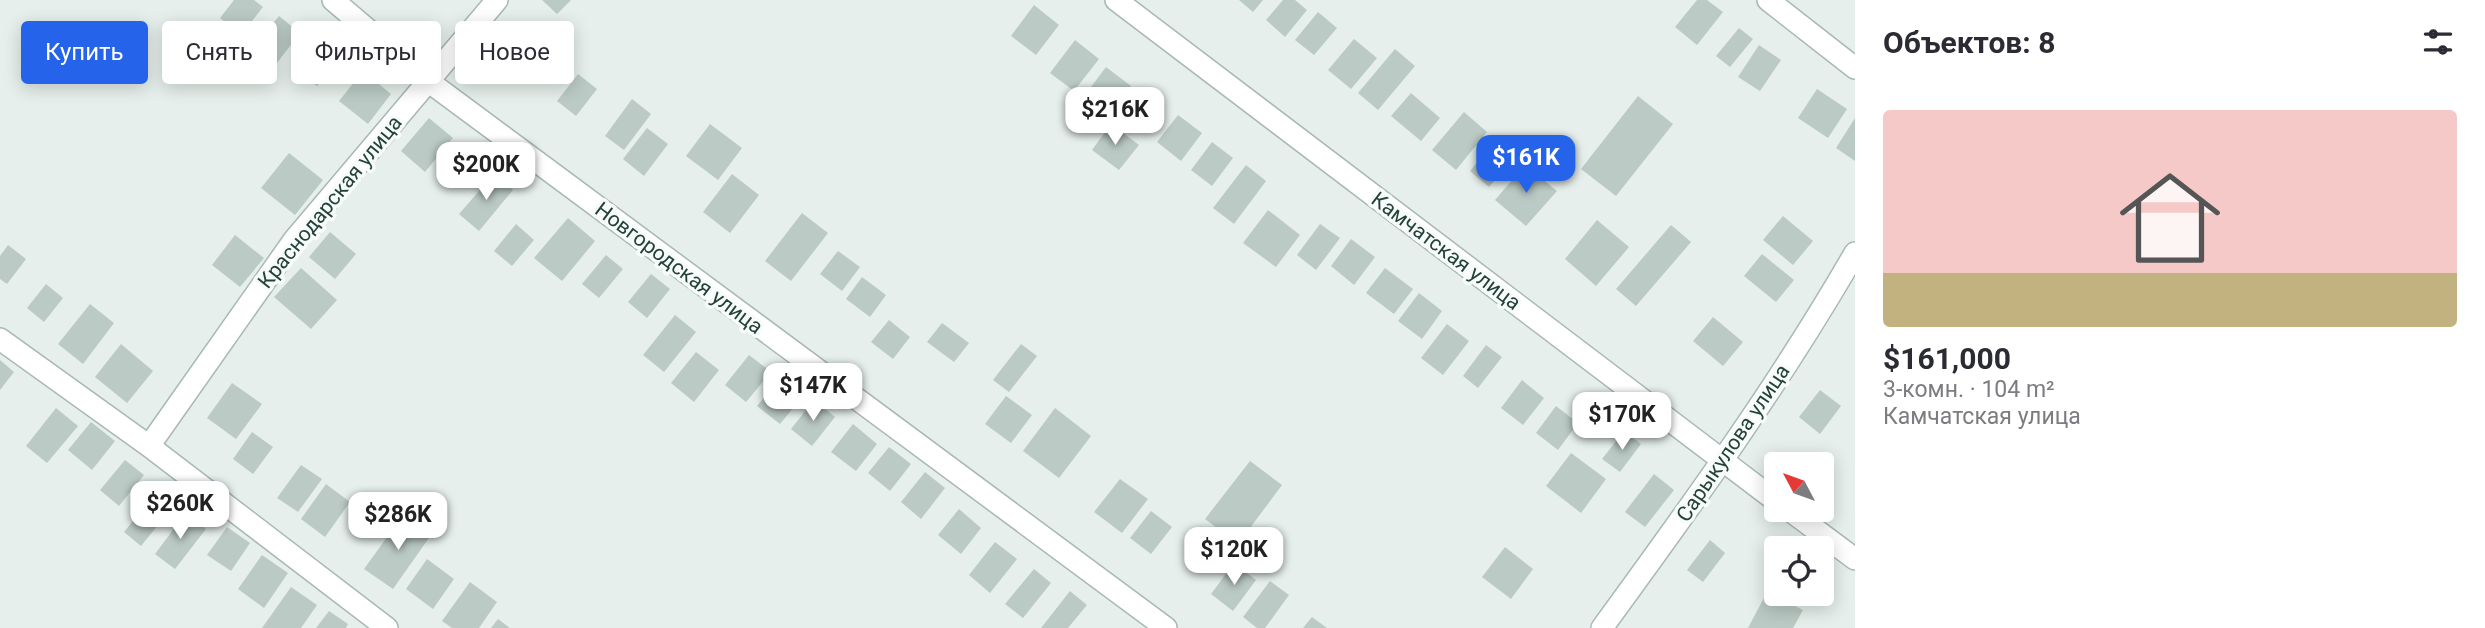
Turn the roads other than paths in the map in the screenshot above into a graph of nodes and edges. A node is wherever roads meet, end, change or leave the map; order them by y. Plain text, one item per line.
1 (333, 0) edge
2 (497, 0) edge
3 (1116, 0) edge
4 (1768, 0) edge
5 (358, 21) edge
6 (441, 66) edge
7 (1855, 68) edge
8 (425, 84) edge
9 (432, 84) edge
10 (1855, 253) edge
11 (0, 339) edge
12 (149, 446) junction
13 (1724, 462) junction
14 (1764, 492) edge
15 (1805, 522) edge
16 (1855, 559) edge
17 (387, 628) edge
18 (1166, 628) edge
19 (1602, 628) edge

1 - 5 street, Новгородская улица
2 - 6 street, Краснодарская улица
3 - 13 street, Камчатская улица
4 - 7 street
8 - 12 street, Краснодарская улица
9 - 18 street, Новгородская улица
10 - 13 street, Сарыкулова улица
11 - 12 street
12 - 17 street
13 - 14 street, Камчатская улица
13 - 19 street, Сарыкулова улица
15 - 16 street

